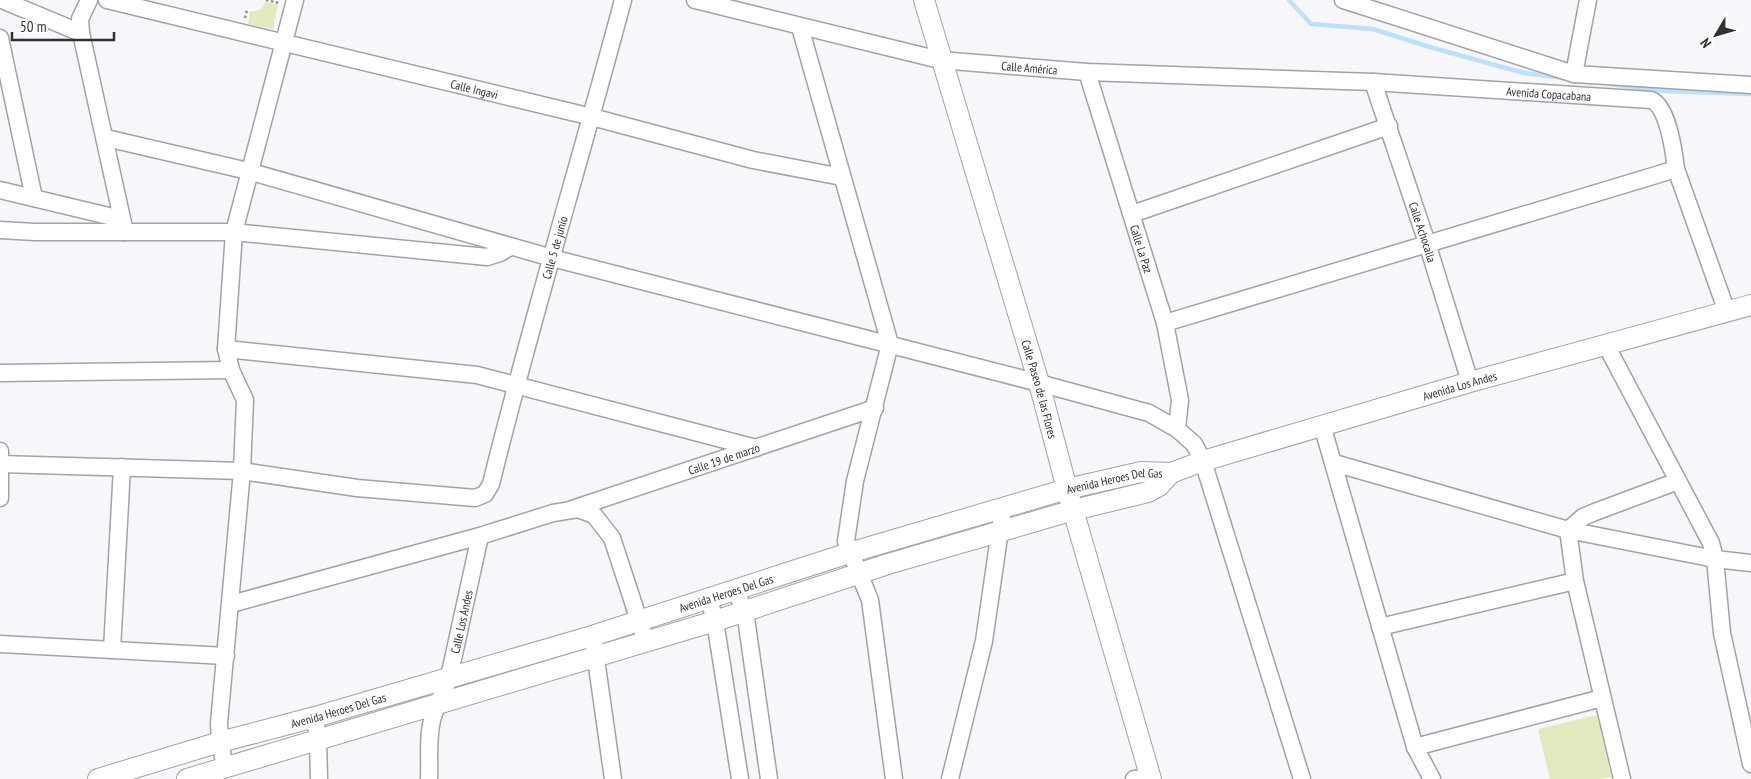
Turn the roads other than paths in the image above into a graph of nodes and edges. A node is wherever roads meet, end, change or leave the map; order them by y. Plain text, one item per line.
1 (2, 0) edge
2 (89, 0) edge
3 (107, 0) edge
4 (295, 0) edge
5 (623, 0) edge
6 (695, 0) edge
7 (924, 0) edge
8 (1343, 0) edge
9 (1588, 0) edge
10 (1374, 5) edge
11 (756, 7) edge
12 (800, 27) junction
13 (81, 33) junction
14 (0, 38) edge
15 (284, 42) junction
16 (940, 60) junction
17 (1087, 72) junction
18 (1574, 74) junction
19 (1373, 82) junction
20 (1751, 85) edge
21 (592, 117) junction
22 (1389, 126) junction
23 (106, 138) junction
24 (1676, 169) junction
25 (248, 171) junction
26 (842, 177) junction
27 (0, 190) edge
28 (34, 198) junction
29 (1132, 214) junction
30 (123, 226) junction
31 (0, 230) edge
32 (234, 232) junction
33 (1427, 243) junction
34 (510, 247) junction
35 (552, 258) junction
36 (1743, 310) edge
37 (1165, 323) junction
38 (890, 344) junction
39 (1606, 345) junction
40 (226, 349) junction
41 (231, 370) junction
42 (0, 373) edge
43 (1470, 382) junction
44 (1039, 383) junction
45 (516, 384) junction
46 (875, 408) junction
47 (1322, 425) junction
48 (1178, 429) junction
49 (756, 448) junction
50 (0, 459) edge
51 (1203, 461) junction
52 (1334, 463) junction
53 (122, 467) junction
54 (242, 471) junction
55 (1171, 473) junction
56 (1678, 481) junction
57 (1067, 489) junction
58 (0, 498) edge
59 (572, 509) junction
60 (1002, 509) junction
61 (1074, 510) junction
62 (1568, 530) junction
63 (1001, 531) junction
64 (480, 536) junction
65 (849, 552) junction
66 (1715, 559) junction
67 (1751, 563) edge
68 (858, 574) junction
69 (1575, 581) junction
70 (735, 590) junction
71 (709, 598) junction
72 (231, 604) junction
73 (744, 611) junction
74 (640, 621) junction
75 (715, 621) junction
76 (1380, 627) junction
77 (592, 636) junction
78 (646, 642) junction
79 (0, 644) edge
80 (112, 650) junction
81 (226, 656) junction
82 (596, 657) junction
83 (449, 677) junction
84 (1602, 698) junction
85 (439, 705) junction
86 (315, 717) junction
87 (318, 740) junction
88 (220, 742) junction
89 (1415, 747) junction
90 (190, 751) junction
91 (1751, 764) edge
92 (225, 767) junction
93 (193, 778) edge
94 (98, 779) edge
95 (319, 779) edge
96 (430, 779) edge
97 (613, 779) edge
98 (740, 779) edge
99 (769, 779) edge
100 (894, 779) edge
101 (950, 779) edge
102 (1134, 779) edge
103 (1151, 779) edge
104 (1304, 779) edge
105 (1432, 779) edge
106 (1622, 779) edge

1 - 13 street
2 - 13 street
3 - 15 street, Calle Ingavi
4 - 15 street
5 - 21 street, Calle 5 de junio
6 - 11 street, Calle América
7 - 16 street, Calle Paseo de las Flores
8 - 10 street
9 - 18 street
10 - 18 street
11 - 12 street, Calle América
12 - 16 street, Calle América
12 - 26 street
13 - 23 street
14 - 28 street
15 - 21 street, Calle Ingavi
15 - 25 street
16 - 17 street, Calle América
16 - 44 street, Calle Paseo de las Flores
17 - 19 street, Calle América
17 - 29 street, Calle La Paz
18 - 20 street
19 - 22 street, Calle Achocalla
19 - 24 street, Avenida Copacabana
21 - 26 street, Calle Ingavi
21 - 35 street, Calle 5 de junio
22 - 29 street
22 - 33 street, Calle Achocalla
23 - 25 street
23 - 30 street
24 - 33 street
24 - 36 street, Avenida Copacabana
25 - 32 street
25 - 34 street
26 - 38 street
27 - 28 street
28 - 30 street
29 - 37 street, Calle La Paz
30 - 31 street
30 - 32 street
32 - 34 street
32 - 40 street
33 - 37 street
33 - 43 street, Calle Achocalla
34 - 35 street
35 - 38 street
35 - 45 street, Calle 5 de junio
36 - 39 street, Avenida Los Andes
37 - 48 street, Calle La Paz
38 - 44 street
38 - 46 street
39 - 43 street, Avenida Los Andes
39 - 56 street
40 - 41 street
40 - 45 street
41 - 42 street
41 - 54 street
43 - 47 street, Avenida Los Andes
44 - 48 street
44 - 57 street, Calle Paseo de las Flores
45 - 49 street
45 - 54 street, Calle 5 de junio
46 - 49 street, Calle 19 de marzo
46 - 65 street
47 - 51 street, Avenida Los Andes
47 - 52 street
48 - 51 street
49 - 59 street, Calle 19 de marzo
50 - 53 street
50 - 58 street
51 - 55 street, Avenida Los Andes
51 - 104 street
52 - 62 street
52 - 76 street
53 - 54 street
53 - 80 street
54 - 72 street
55 - 57 street, Avenida Heroes Del Gas
55 - 61 street, Avenida Heroes Del Gas
56 - 62 street
56 - 66 street
57 - 60 street, Avenida Heroes Del Gas
57 - 61 street, Calle Paseo de las Flores
59 - 64 street, Calle 19 de marzo
59 - 74 street
60 - 63 street
60 - 65 street, Avenida Heroes Del Gas
61 - 63 street, Avenida Heroes Del Gas
61 - 103 street, Calle Paseo de las Flores
62 - 66 street
62 - 69 street
63 - 68 street, Avenida Heroes Del Gas
63 - 101 street
64 - 72 street, Calle 19 de marzo
64 - 83 street, Calle Los Andes
65 - 68 street
65 - 70 street, Avenida Heroes Del Gas
66 - 67 street
66 - 91 street
68 - 73 street, Avenida Heroes Del Gas
68 - 100 street
69 - 76 street
69 - 84 street
70 - 71 street, Avenida Heroes Del Gas
70 - 73 street
71 - 74 street, Avenida Heroes Del Gas
71 - 75 street
72 - 81 street
73 - 75 street, Avenida Heroes Del Gas
73 - 99 street
74 - 77 street, Avenida Heroes Del Gas
74 - 78 street
75 - 78 street, Avenida Heroes Del Gas
75 - 98 street
76 - 89 street
77 - 82 street
77 - 83 street, Avenida Heroes Del Gas
78 - 82 street, Avenida Heroes Del Gas
79 - 80 street
80 - 81 street
81 - 88 street
82 - 85 street, Avenida Heroes Del Gas
82 - 97 street
83 - 85 street, Calle Los Andes
83 - 86 street, Avenida Heroes Del Gas
84 - 89 street
84 - 106 street
85 - 87 street, Avenida Heroes Del Gas
85 - 96 street, Calle Los Andes
86 - 87 street
86 - 88 street, Avenida Heroes Del Gas
87 - 92 street, Avenida Heroes Del Gas
87 - 95 street
88 - 90 street, Avenida Heroes Del Gas
88 - 92 street
89 - 105 street
90 - 93 street
90 - 94 street, Avenida Heroes Del Gas
92 - 93 street, Avenida Heroes Del Gas
102 - 103 street

